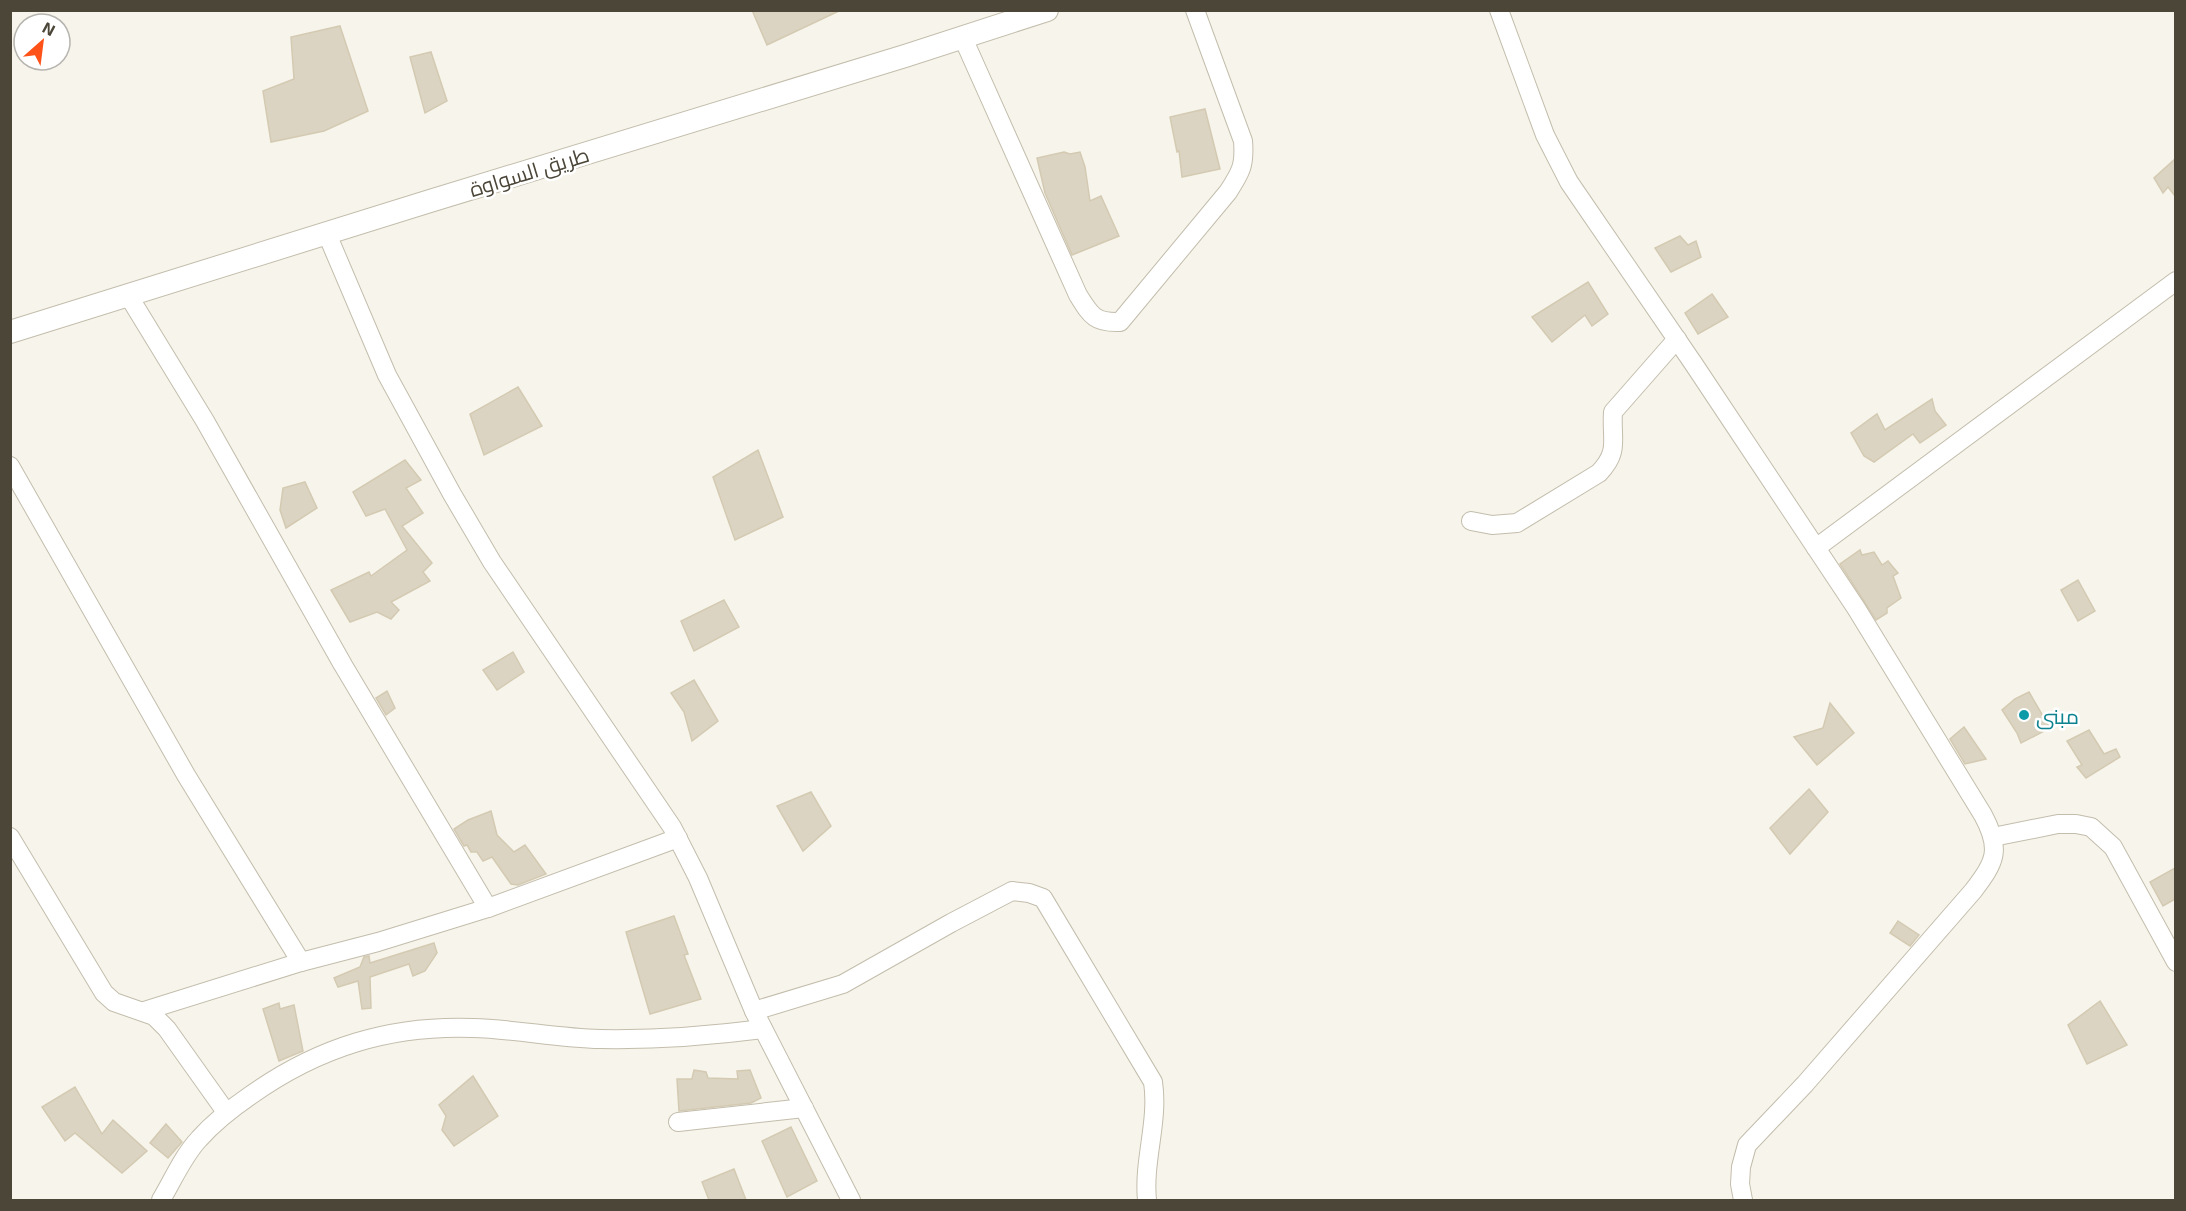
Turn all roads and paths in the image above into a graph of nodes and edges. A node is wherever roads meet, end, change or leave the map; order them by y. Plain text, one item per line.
1 (1047, 10) edge
2 (1195, 10) edge
3 (1499, 10) edge
4 (963, 38) junction
5 (327, 234) junction
6 (2175, 281) edge
7 (128, 295) junction
8 (10, 332) edge
9 (1677, 339) junction
10 (10, 465) edge
11 (1471, 521) dead end
12 (1816, 548) junction
13 (10, 837) edge
14 (1993, 837) junction
15 (678, 838) junction
16 (488, 908) junction
17 (2174, 955) edge
18 (301, 962) junction
19 (144, 1011) junction
20 (754, 1011) junction
21 (763, 1029) junction
22 (804, 1108) junction
23 (226, 1112) junction
24 (678, 1122) dead end
25 (161, 1200) edge
26 (851, 1200) edge
27 (1147, 1200) edge
28 (1743, 1200) edge

1 - 4 street, طريق السواوة
2 - 4 street
3 - 9 street
4 - 5 street, طريق السواوة
5 - 7 street, طريق السواوة
5 - 15 street
6 - 12 street
7 - 8 street, طريق السواوة
7 - 16 street
9 - 11 street
9 - 12 street
10 - 18 street
12 - 14 street
13 - 19 street
14 - 17 street
14 - 28 street
15 - 16 street
15 - 20 street
16 - 18 street
18 - 19 street
19 - 23 street
20 - 21 street
20 - 27 street
21 - 22 street
21 - 23 street
22 - 24 street
22 - 26 street
23 - 25 street

